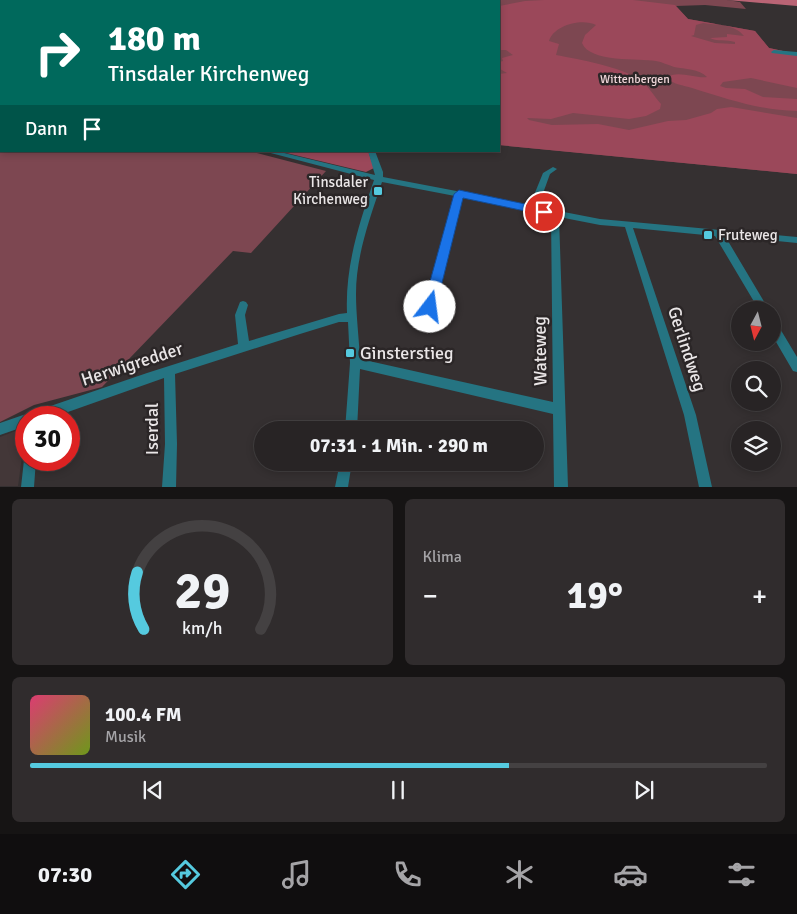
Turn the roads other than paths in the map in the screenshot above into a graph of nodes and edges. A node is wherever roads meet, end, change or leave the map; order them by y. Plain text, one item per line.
1 (774, 52) dead end
2 (797, 54) edge
3 (270, 152) edge
4 (371, 152) edge
5 (552, 170) dead end
6 (379, 178) junction
7 (459, 194) junction
8 (533, 209) junction
9 (555, 214) junction
10 (628, 225) junction
11 (718, 233) junction
12 (797, 240) edge
13 (433, 292) dead end
14 (759, 301) edge
15 (242, 305) dead end
16 (352, 317) junction
17 (781, 340) edge
18 (244, 346) junction
19 (355, 363) junction
20 (797, 367) edge
21 (169, 371) junction
22 (64, 406) edge
23 (558, 409) junction
24 (352, 421) edge
25 (15, 425) edge
26 (0, 430) edge
27 (29, 471) edge
28 (344, 471) edge
29 (27, 486) edge
30 (169, 486) edge
31 (341, 486) edge
32 (561, 486) edge
33 (706, 486) edge

1 - 2 street
3 - 6 street
4 - 6 street
5 - 8 street
6 - 7 street
6 - 16 street
7 - 8 street
7 - 13 street
8 - 9 street
9 - 10 street
9 - 23 street, Wateweg
10 - 11 street
10 - 33 street, Gerlindweg
11 - 12 street
11 - 14 street
15 - 18 street
16 - 18 street, Herwigredder
16 - 19 street
17 - 20 street
18 - 21 street, Herwigredder
19 - 23 street
19 - 24 street
21 - 22 street, Herwigredder
21 - 30 street, Iserdal
23 - 32 street, Wateweg
25 - 26 street, Herwigredder
27 - 29 street
28 - 31 street

